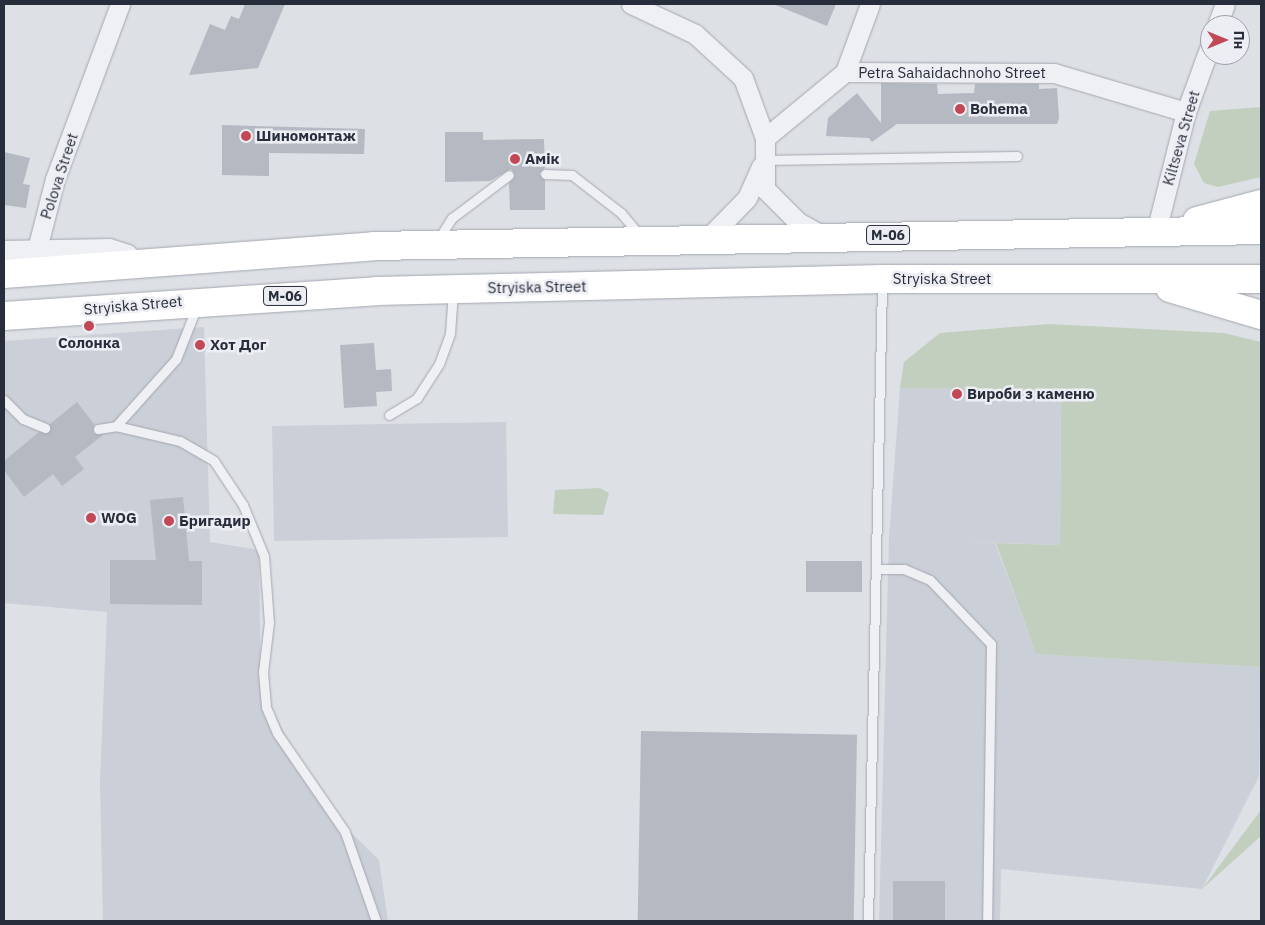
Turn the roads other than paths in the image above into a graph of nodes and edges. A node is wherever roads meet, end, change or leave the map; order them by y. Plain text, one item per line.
1 (120, 4) edge
2 (631, 4) edge
3 (870, 4) edge
4 (1203, 65) edge
5 (845, 72) junction
6 (1186, 112) junction
7 (765, 138) junction
8 (1017, 156) dead end
9 (763, 160) junction
10 (545, 174) dead end
11 (509, 175) dead end
12 (1261, 204) edge
13 (1261, 230) edge
14 (1156, 232) junction
15 (823, 236) junction
16 (709, 237) junction
17 (642, 239) junction
18 (436, 244) junction
19 (37, 249) junction
20 (4, 250) edge
21 (139, 264) junction
22 (4, 274) edge
23 (882, 279) junction
24 (1261, 279) edge
25 (1144, 280) junction
26 (454, 289) junction
27 (200, 300) junction
28 (1261, 315) edge
29 (4, 316) edge
30 (4, 400) edge
31 (389, 415) dead end
32 (116, 426) junction
33 (45, 428) dead end
34 (98, 429) dead end
35 (876, 569) junction
36 (376, 921) edge
37 (868, 921) edge
38 (987, 921) edge

1 - 19 street, Polova Street
2 - 7 street
3 - 5 street
4 - 6 street, Kiltseva Street
5 - 6 street, Petra Sahaidachnoho Street
5 - 7 street, Petra Sahaidachnoho Street
6 - 14 street, Kiltseva Street
7 - 9 street
8 - 9 lane
9 - 15 street
9 - 16 street
10 - 17 lane
11 - 18 lane
12 - 14 highway
13 - 14 highway, М-06
14 - 15 highway, М-06
15 - 16 highway, М-06
16 - 17 highway, М-06
17 - 18 highway, М-06
18 - 21 highway, М-06
19 - 20 street
19 - 21 street
21 - 22 highway, М-06
23 - 25 highway, Stryiska Street / М-06
23 - 26 highway, Stryiska Street / М-06
23 - 35 lane
24 - 25 highway
25 - 28 highway, М-06
26 - 27 highway, Stryiska Street / М-06
26 - 31 lane
27 - 29 highway, Stryiska Street / М-06
27 - 32 lane
30 - 33 lane
32 - 34 lane
32 - 36 lane
35 - 37 lane
35 - 38 lane

